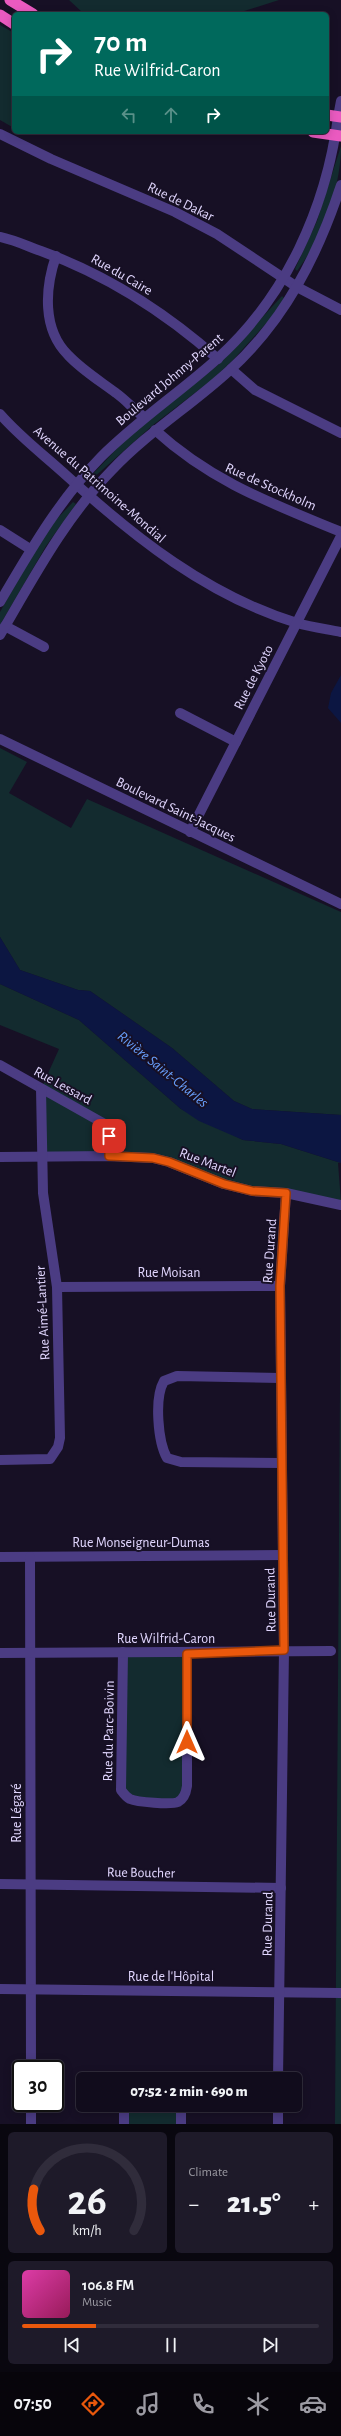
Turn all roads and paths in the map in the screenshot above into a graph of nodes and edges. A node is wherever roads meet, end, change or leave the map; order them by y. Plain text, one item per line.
1 (10, 0) edge
2 (30, 12) edge
3 (0, 15) edge
4 (12, 23) edge
5 (341, 101) edge
6 (335, 116) edge
7 (0, 134) edge
8 (338, 135) edge
9 (341, 185) edge
10 (0, 237) edge
11 (56, 256) junction
12 (284, 279) junction
13 (297, 287) junction
14 (341, 310) edge
15 (218, 359) junction
16 (231, 370) junction
17 (0, 414) edge
18 (144, 417) junction
19 (155, 430) junction
20 (341, 433) edge
21 (77, 485) junction
22 (88, 495) junction
23 (0, 530) edge
24 (341, 532) edge
25 (341, 536) edge
26 (30, 549) junction
27 (0, 602) edge
28 (296, 623) junction
29 (2, 630) edge
30 (341, 632) edge
31 (44, 647) dead end
32 (180, 714) dead end
33 (0, 739) edge
34 (236, 742) junction
35 (190, 832) junction
36 (341, 904) edge
37 (0, 1065) edge
38 (41, 1089) junction
39 (109, 1156) junction
40 (41, 1157) junction
41 (0, 1158) edge
42 (286, 1193) junction
43 (341, 1205) edge
44 (57, 1286) junction
45 (280, 1286) junction
46 (280, 1378) junction
47 (0, 1460) edge
48 (281, 1464) junction
49 (283, 1555) junction
50 (0, 1557) edge
51 (30, 1557) junction
52 (284, 1650) junction
53 (331, 1651) dead end
54 (122, 1652) junction
55 (0, 1653) edge
56 (30, 1653) junction
57 (187, 1654) junction
58 (0, 1884) edge
59 (30, 1885) junction
60 (281, 1888) junction
61 (0, 1989) edge
62 (30, 1989) junction
63 (280, 1991) junction
64 (341, 1993) edge
65 (31, 2060) edge
66 (278, 2072) edge
67 (31, 2112) edge
68 (124, 2112) edge
69 (181, 2112) edge
70 (278, 2112) edge
71 (31, 2124) edge
72 (124, 2124) edge
73 (181, 2124) edge
74 (278, 2124) edge

1 - 2 highway
3 - 4 highway
5 - 6 street, Boulevard Johnny-Parent
6 - 8 street, Boulevard Johnny-Parent
7 - 12 street, Rue de Dakar
8 - 12 street, Boulevard Johnny-Parent
9 - 13 street
10 - 11 street, Rue du Caire
11 - 15 street, Rue du Caire
11 - 18 street
12 - 13 street, Rue de Dakar
12 - 15 street, Boulevard Johnny-Parent
13 - 14 street, Rue de Dakar
13 - 16 street
15 - 18 street, Boulevard Johnny-Parent
16 - 19 street
16 - 20 street
17 - 21 street, Avenue du Patrimoine-Mondial
18 - 21 street, Boulevard Johnny-Parent
19 - 22 street
19 - 24 street, Rue de Stockholm
21 - 22 street, Avenue du Patrimoine-Mondial
21 - 26 street, Boulevard Johnny-Parent
22 - 28 street, Avenue du Patrimoine-Mondial
22 - 29 street
23 - 26 street
25 - 28 street, Rue de Kyoto
26 - 27 street, Boulevard Johnny-Parent
28 - 30 street, Avenue du Patrimoine-Mondial
28 - 34 street, Rue de Kyoto
29 - 31 street
32 - 34 street
33 - 35 street, Boulevard Saint-Jacques
34 - 35 street, Rue de Kyoto
35 - 36 street, Boulevard Saint-Jacques
37 - 38 street, Rue Lessard
38 - 39 street, Rue Lessard
38 - 40 street, Rue Aimé-Lantier
39 - 40 street, Rue Martel
39 - 42 street, Rue Martel
40 - 41 street, Rue Martel
40 - 44 street, Rue Aimé-Lantier
42 - 43 street, Rue Martel
42 - 45 street, Rue Durand
44 - 45 street, Rue Moisan
44 - 47 street, Rue Aimé-Lantier
45 - 46 street, Rue Durand
46 - 48 street, Rue Durand
46 - 48 street
48 - 49 street, Rue Durand
49 - 51 street, Rue Monseigneur-Dumas
49 - 52 street, Rue Durand
50 - 51 street, Rue Monseigneur-Dumas
51 - 56 street, Rue Légaré
52 - 53 street, Rue Wilfrid-Caron
52 - 57 street, Rue Wilfrid-Caron
52 - 60 street, Rue Durand
54 - 56 street, Rue Wilfrid-Caron
54 - 57 street, Rue Wilfrid-Caron
54 - 57 street, Rue du Parc-Boivin
55 - 56 street, Rue Wilfrid-Caron
56 - 59 street, Rue Légaré
58 - 59 street, Rue Boucher
59 - 60 street, Rue Boucher
59 - 62 street, Rue Légaré
60 - 63 street, Rue Durand
61 - 62 street, Rue de l'Hôpital
62 - 63 street, Rue de l'Hôpital
62 - 65 street, Rue Légaré
63 - 64 street, Rue de l'Hôpital
63 - 66 street, Rue Durand
67 - 71 street
68 - 72 street
69 - 73 street
70 - 74 street

